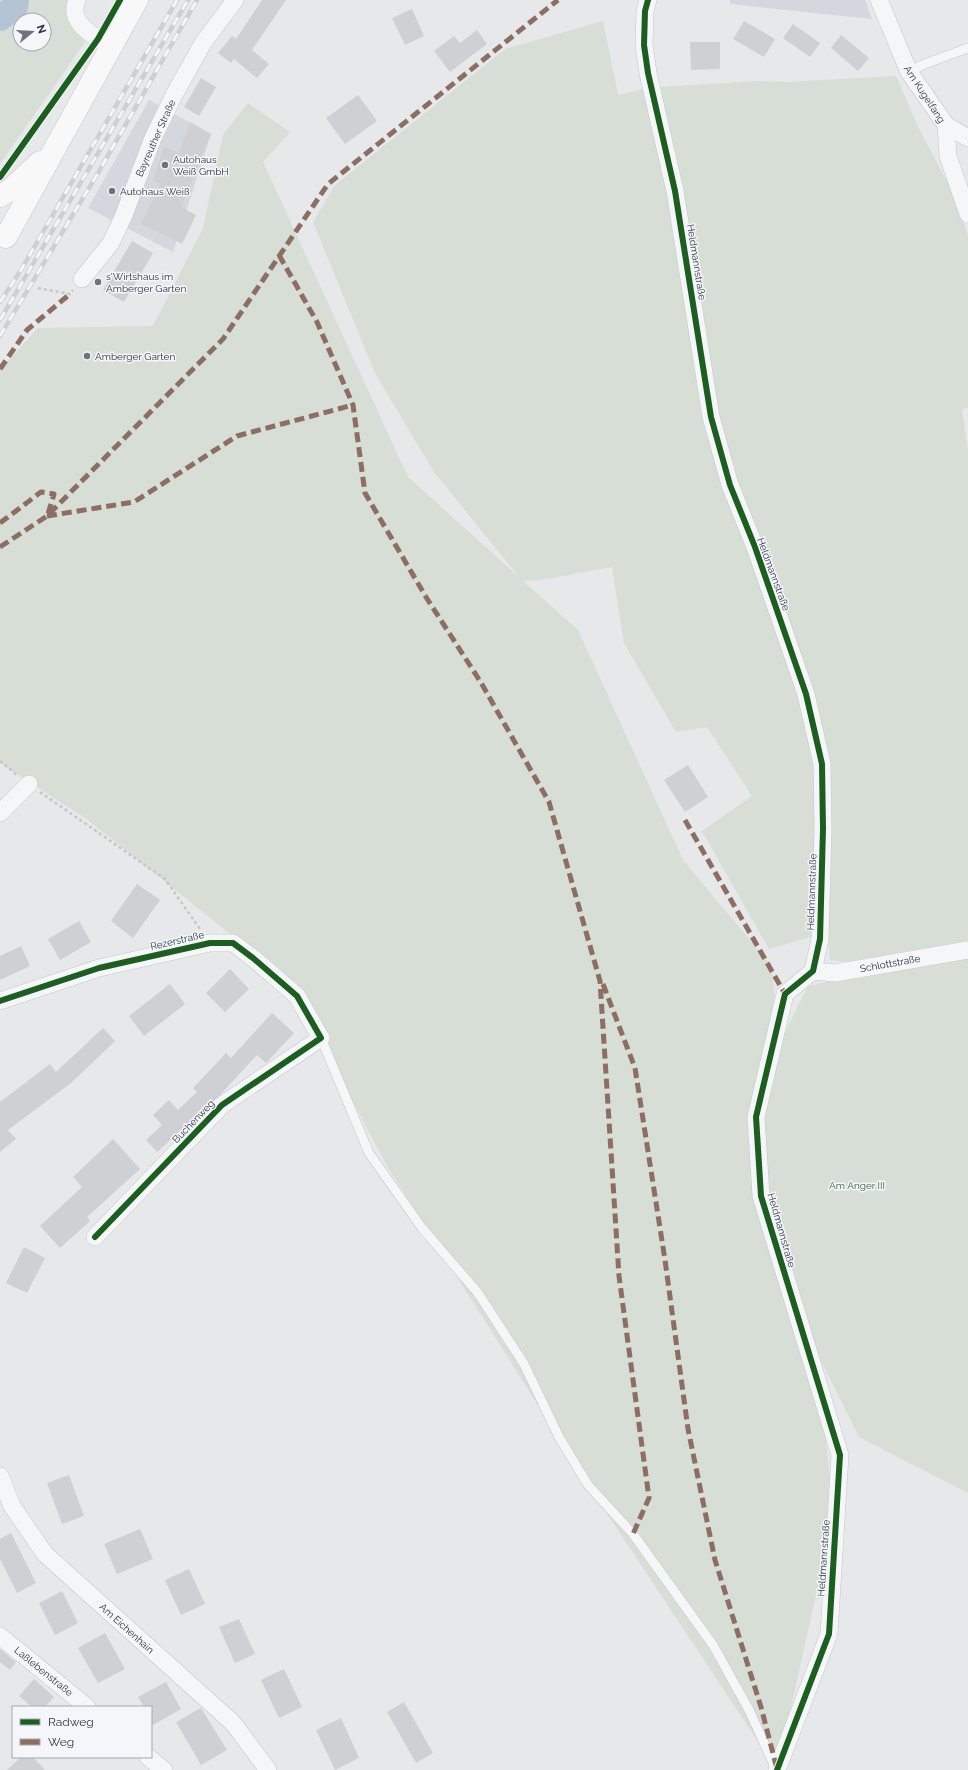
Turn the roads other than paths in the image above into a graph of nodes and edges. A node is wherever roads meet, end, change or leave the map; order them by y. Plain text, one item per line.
1 (76, 0) edge
2 (136, 0) edge
3 (235, 0) edge
4 (648, 0) edge
5 (879, 0) edge
6 (111, 47) junction
7 (968, 48) edge
8 (909, 72) junction
9 (946, 125) junction
10 (968, 138) edge
11 (56, 146) junction
12 (0, 196) edge
13 (968, 214) edge
14 (3, 236) edge
15 (82, 279) dead end
16 (29, 784) road end
17 (0, 813) edge
18 (968, 950) edge
19 (813, 971) junction
20 (0, 1001) edge
21 (321, 1038) junction
22 (95, 1236) dead end
23 (0, 1476) edge
24 (0, 1636) edge
25 (86, 1706) edge
26 (149, 1758) edge
27 (164, 1770) edge
28 (268, 1770) edge
29 (777, 1770) edge

1 - 6 street
2 - 6 main road
3 - 15 street, Bayreuther Straße
4 - 19 street, Heldmannstraße
5 - 8 street, Am Kugelfang
6 - 11 main road
7 - 8 lane
8 - 9 street, Am Kugelfang
9 - 10 street
9 - 13 street, Am Kugelfang
11 - 12 main road
11 - 14 main road
16 - 17 street
18 - 19 street, Schlottstraße
19 - 29 street, Heldmannstraße
20 - 21 street, Rezerstraße
21 - 22 street, Buchenweg
21 - 29 lane
23 - 28 street, Am Eichenhain
24 - 25 street, Laßlebenstraße
26 - 27 street

